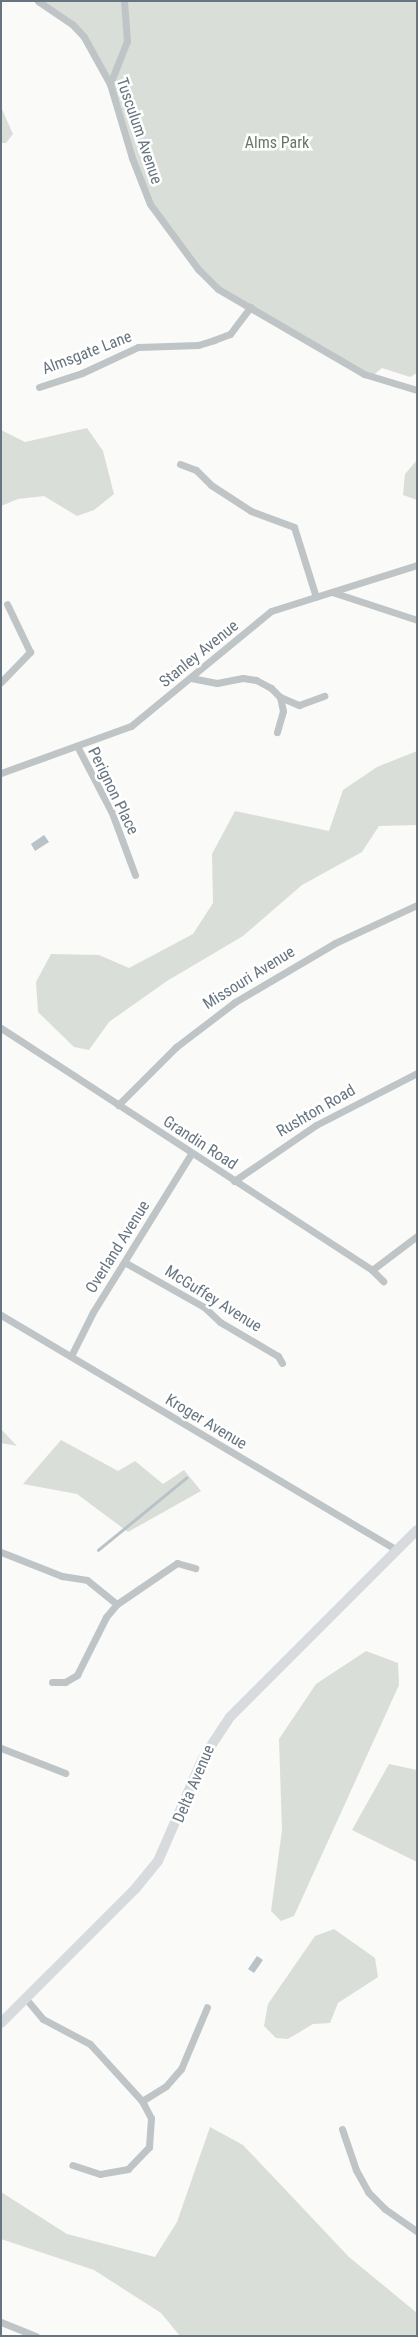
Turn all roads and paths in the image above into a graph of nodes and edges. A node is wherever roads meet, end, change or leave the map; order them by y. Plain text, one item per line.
1 (38, 1) edge
2 (124, 1) edge
3 (110, 84) junction
4 (250, 307) junction
5 (39, 387) dead end
6 (417, 390) edge
7 (180, 464) dead end
8 (417, 565) edge
9 (332, 592) junction
10 (316, 597) junction
11 (7, 604) dead end
12 (417, 620) edge
13 (191, 678) junction
14 (1, 682) edge
15 (324, 696) dead end
16 (280, 697) junction
17 (277, 732) dead end
18 (76, 746) junction
19 (1, 773) edge
20 (135, 875) dead end
21 (417, 905) edge
22 (1, 1028) edge
23 (417, 1073) edge
24 (118, 1105) junction
25 (191, 1154) junction
26 (234, 1181) junction
27 (417, 1236) edge
28 (126, 1263) junction
29 (372, 1270) junction
30 (383, 1281) dead end
31 (1, 1315) edge
32 (71, 1356) junction
33 (282, 1363) dead end
34 (417, 1530) edge
35 (397, 1550) junction
36 (1, 1552) edge
37 (195, 1568) dead end
38 (117, 1604) junction
39 (52, 1682) dead end
40 (1, 1748) edge
41 (65, 1773) dead end
42 (27, 2000) junction
43 (207, 2007) dead end
44 (1, 2023) edge
45 (142, 2101) junction
46 (342, 2129) dead end
47 (72, 2165) dead end
48 (417, 2231) edge
49 (1, 2322) edge
50 (36, 2336) edge

1 - 3 street, Tusculum Avenue
2 - 3 street
3 - 4 street, Tusculum Avenue
4 - 5 street, Almsgate Lane
4 - 6 street, Tusculum Avenue
7 - 10 street
8 - 9 street, Stanley Avenue
9 - 10 street, Stanley Avenue
9 - 12 street
10 - 13 street, Stanley Avenue
11 - 14 street
13 - 16 street
13 - 18 street, Stanley Avenue
15 - 16 street
16 - 17 street
18 - 19 street, Stanley Avenue
18 - 20 street, Perignon Place
21 - 24 street, Missouri Avenue
22 - 24 street, Grandin Road
23 - 26 street, Rushton Road
24 - 25 street, Grandin Road
25 - 26 street, Grandin Road
25 - 28 street, Overland Avenue
26 - 29 street, Grandin Road
27 - 29 street
28 - 32 street, Overland Avenue
28 - 33 street, McGuffey Avenue
29 - 30 street, Grandin Road
31 - 32 street, Kroger Avenue
32 - 35 street, Kroger Avenue
34 - 35 main road, Delta Avenue
35 - 42 main road, Delta Avenue
36 - 38 street
37 - 38 street
38 - 39 street
40 - 41 street
42 - 44 main road, Delta Avenue
42 - 45 street
43 - 45 street
45 - 47 street
46 - 48 street
49 - 50 street

